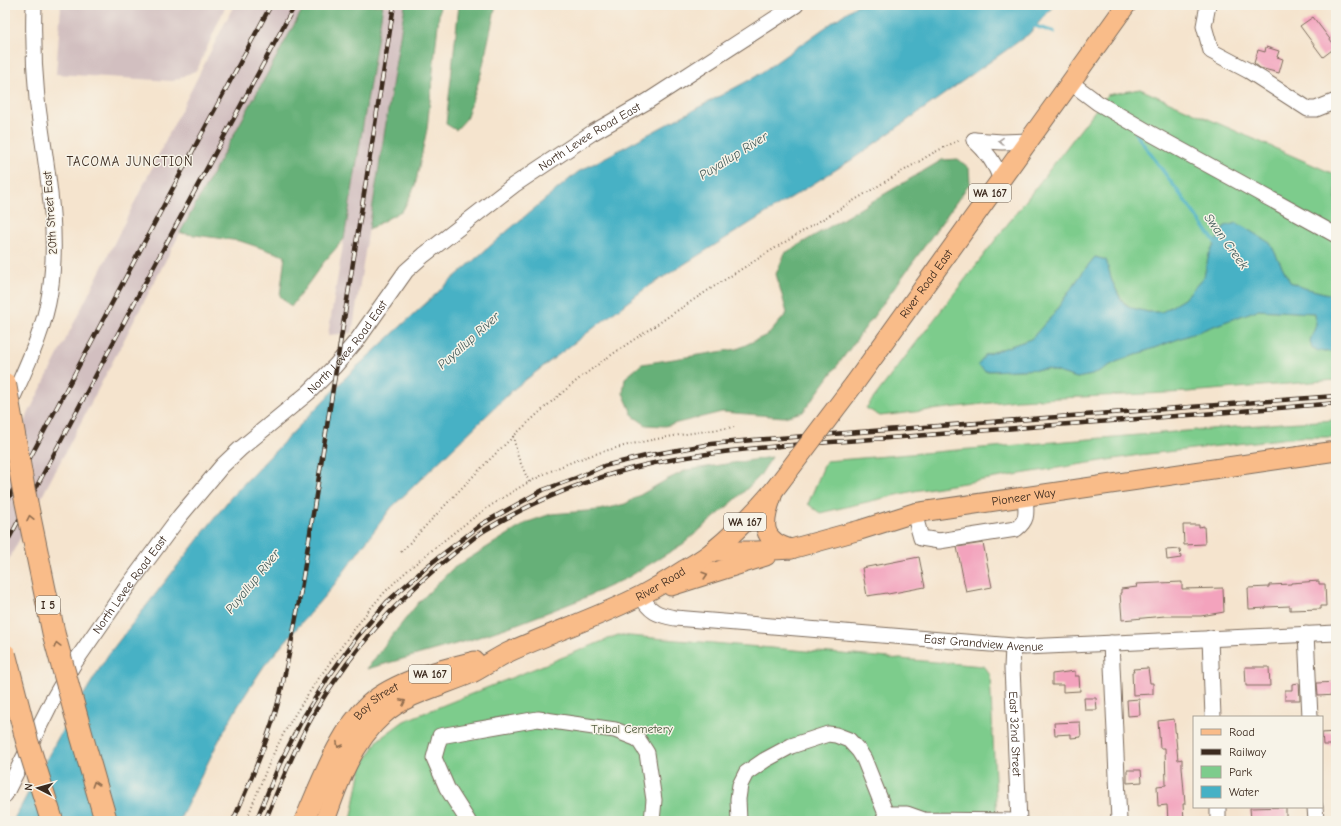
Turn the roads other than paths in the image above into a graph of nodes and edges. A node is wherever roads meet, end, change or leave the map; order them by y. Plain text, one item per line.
1 (34, 5) edge
2 (796, 5) edge
3 (1126, 5) edge
4 (1208, 5) edge
5 (1070, 82) junction
6 (1336, 101) edge
7 (1028, 141) junction
8 (1001, 179) junction
9 (1336, 235) edge
10 (5, 384) edge
11 (5, 414) edge
12 (1336, 451) edge
13 (774, 490) junction
14 (1025, 496) junction
15 (914, 513) junction
16 (791, 549) junction
17 (714, 551) junction
18 (641, 595) junction
19 (605, 612) joint
20 (1336, 633) edge
21 (1306, 634) junction
22 (1210, 638) junction
23 (1111, 643) junction
24 (1012, 647) junction
25 (508, 652) junction
26 (5, 655) edge
27 (1213, 716) edge
28 (1310, 716) edge
29 (5, 795) edge
30 (1218, 808) edge
31 (1315, 808) edge
32 (885, 818) edge
33 (52, 821) edge
34 (106, 821) edge
35 (304, 821) edge
36 (324, 821) edge
37 (468, 821) edge
38 (652, 821) edge
39 (739, 821) edge
40 (945, 821) edge
41 (1019, 821) edge
42 (1119, 821) edge
43 (1218, 821) edge
44 (1316, 821) edge

1 - 11 street, 20th Street East
2 - 29 street, North Levee Road East
3 - 5 main road, River Road East / WA 167
4 - 6 street
5 - 7 main road, River Road East / WA 167
5 - 9 street
7 - 8 main road, River Road East / WA 167
7 -> 8 street
8 - 13 main road, River Road East / WA 167, bridge
34 -> 10 highway, I 5, bridge
12 - 14 main road, Pioneer Way
13 - 16 main road
13 - 17 main road, River Road East / WA 167
14 - 15 main road, Pioneer Way
14 - 15 street
15 - 16 main road, Pioneer Way
16 - 17 main road, Pioneer Way
18 -> 16 main road
17 - 18 main road, River Road / WA 167
18 - 19 main road, River Road / WA 167
18 - 24 street, East Grandview Avenue
19 - 25 main road, Bay Street / WA 167
20 - 21 street, East Grandview Avenue
21 - 22 street, East Grandview Avenue
21 - 28 street
22 - 23 street, East Grandview Avenue
22 - 27 street
23 - 24 street, East Grandview Avenue
23 - 42 street
24 - 41 street, East 32nd Street
25 -> 35 main road, Bay Street / WA 167
36 -> 25 main road, Bay Street / WA 167
26 - 33 highway, bridge
30 - 43 street
31 - 44 street
32 - 39 street
32 - 40 street
37 - 38 street
40 - 41 street

